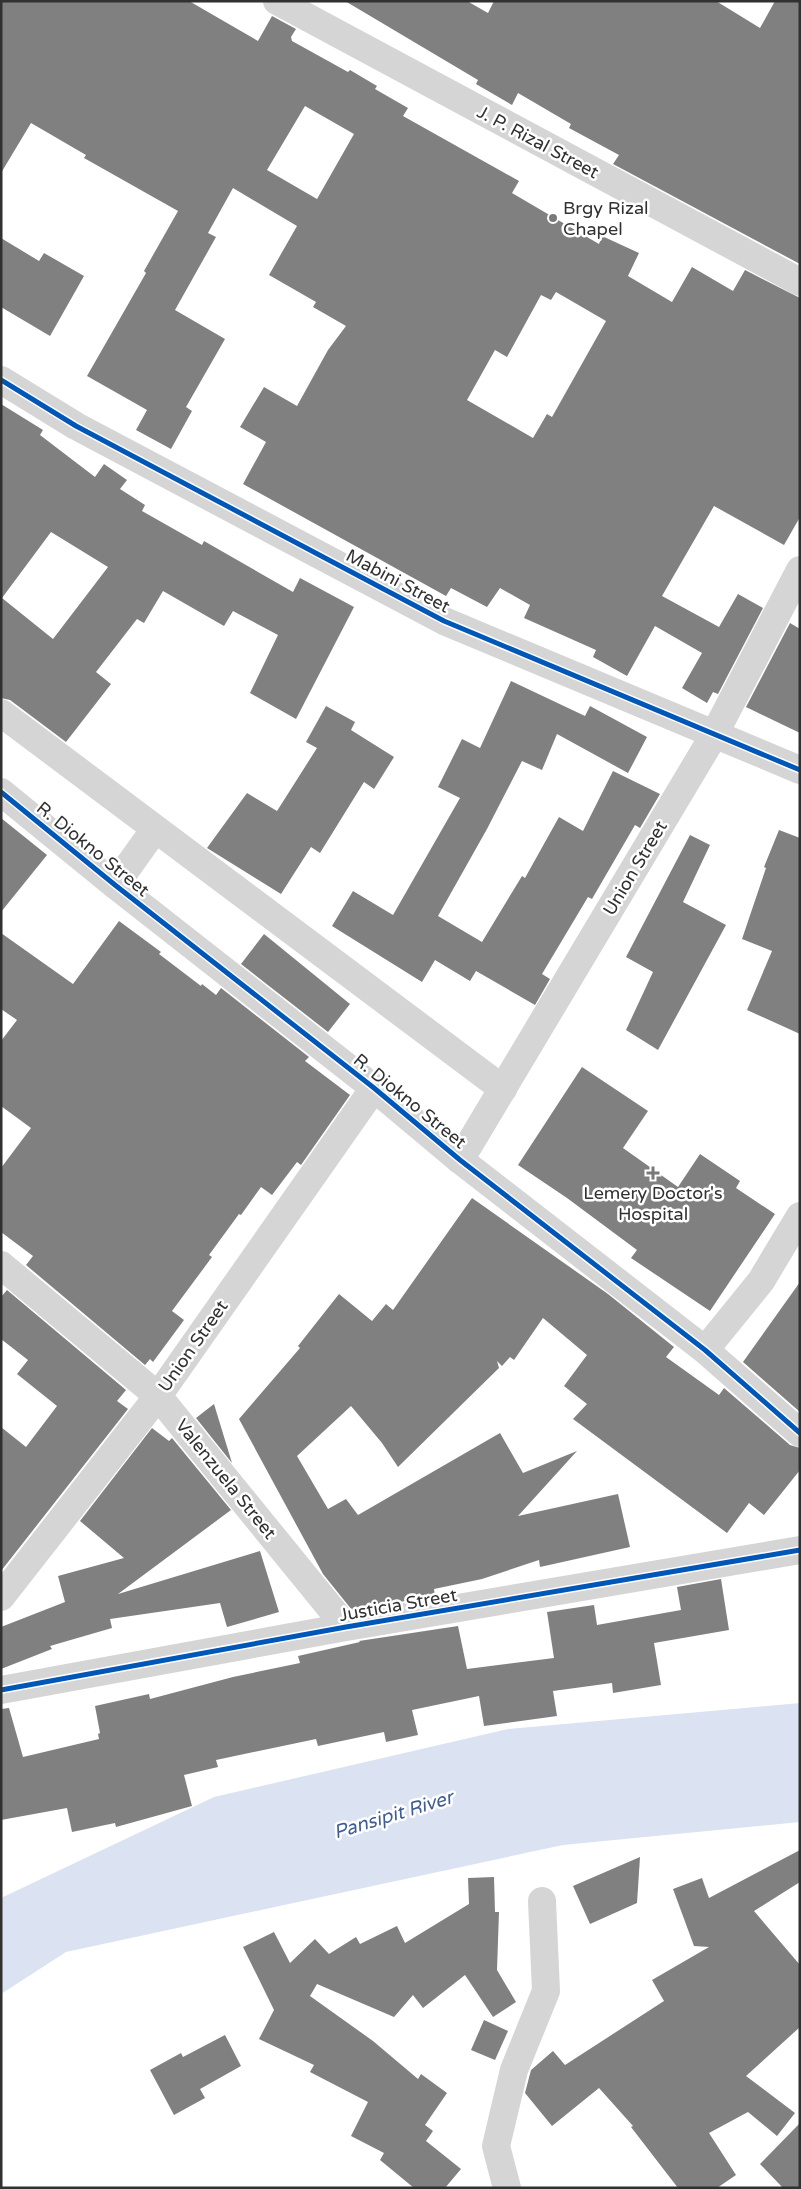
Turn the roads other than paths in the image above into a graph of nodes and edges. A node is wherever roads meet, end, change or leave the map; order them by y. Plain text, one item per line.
1 (277, 1) edge
2 (800, 282) edge
3 (1, 380) edge
4 (800, 570) edge
5 (1, 712) edge
6 (714, 736) junction
7 (800, 770) edge
8 (1, 792) edge
9 (155, 829) junction
10 (115, 886) junction
11 (374, 1088) junction
12 (503, 1089) junction
13 (460, 1160) junction
14 (800, 1216) edge
15 (1, 1265) edge
16 (705, 1350) junction
17 (158, 1396) junction
18 (800, 1433) edge
19 (800, 1550) edge
20 (1, 1597) edge
21 (346, 1627) junction
22 (1, 1690) edge
23 (542, 1901) dead end
24 (506, 2188) edge

1 - 2 street, J. P. Rizal Street
3 - 6 street, Mabini Street
4 - 6 street, Union Street
5 - 9 street
6 - 7 street, Mabini Street
6 - 12 street, Union Street
8 - 10 street, R. Diokno Street
9 - 10 street
9 - 12 street
10 - 11 street, R. Diokno Street
11 - 13 street, R. Diokno Street
11 - 17 street, Union Street
12 - 13 street, Union Street
13 - 16 street, R. Diokno Street
14 - 16 street
15 - 17 street, Valenzuela Street
16 - 18 street, R. Diokno Street
17 - 20 street, Union Street
17 - 21 street, Valenzuela Street
19 - 21 street, Justicia Street
21 - 22 street, Justicia Street
23 - 24 street

